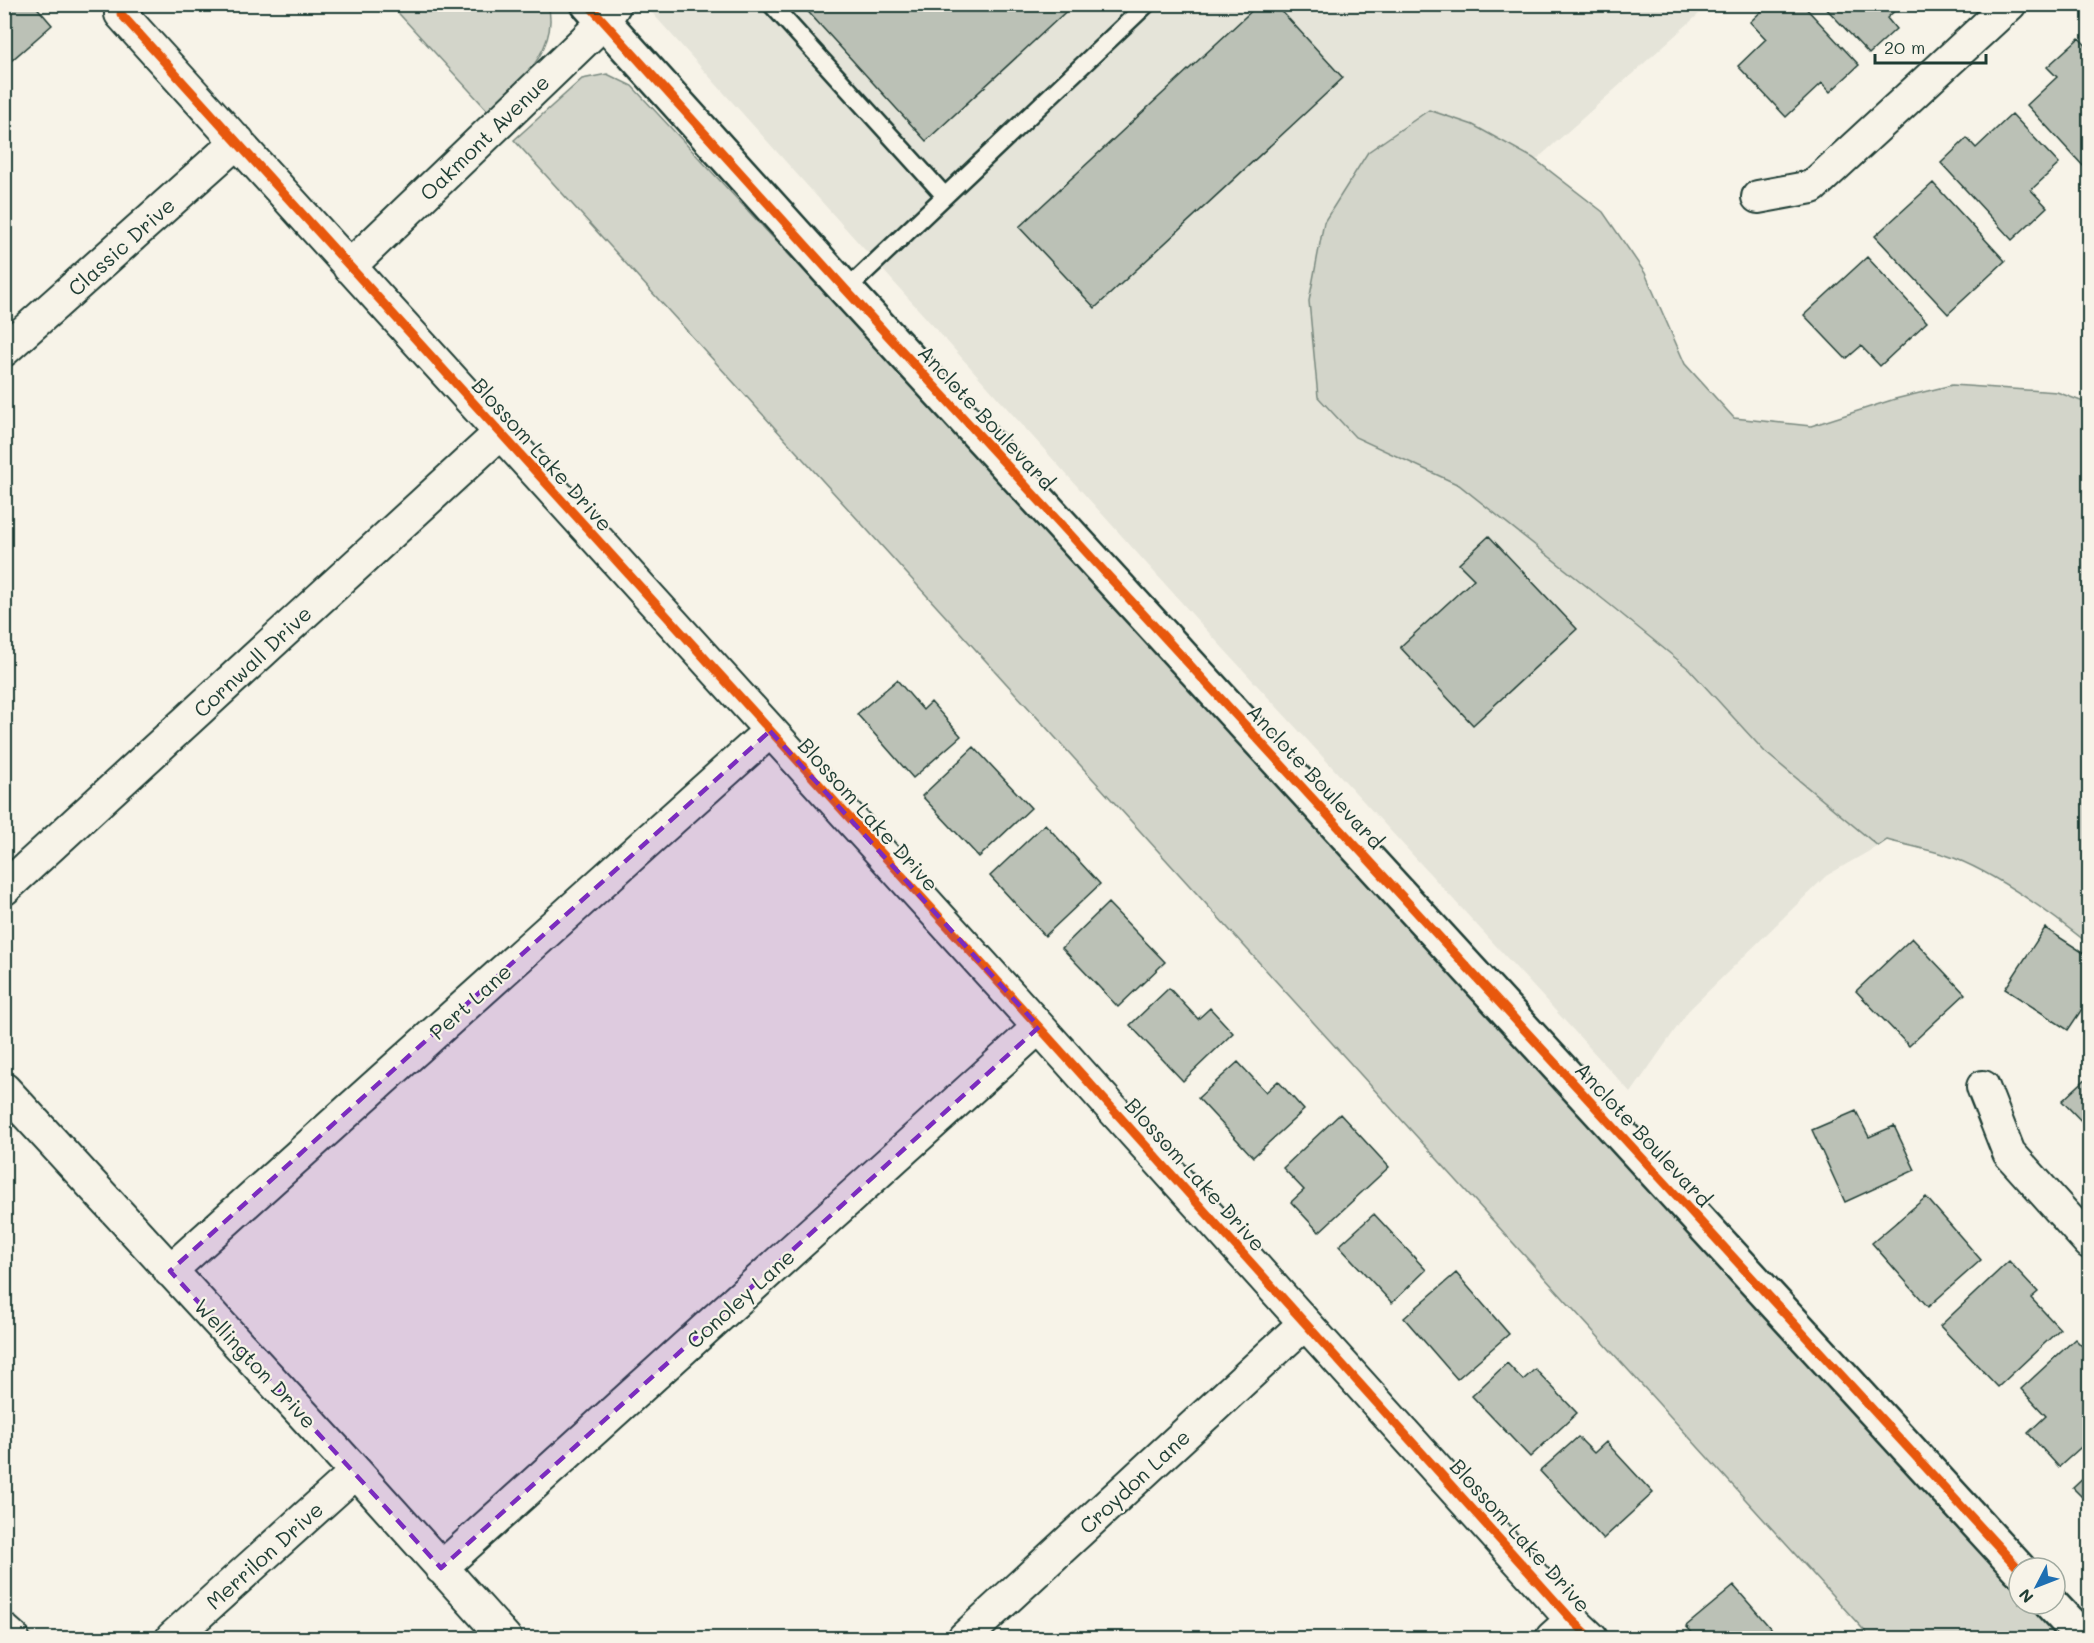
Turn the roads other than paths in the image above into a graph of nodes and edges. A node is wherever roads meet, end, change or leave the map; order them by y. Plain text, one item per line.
1 (771, 4) edge
2 (1148, 4) edge
3 (2010, 4) edge
4 (602, 10) edge
5 (121, 14) dead end
6 (238, 141) junction
7 (945, 196) junction
8 (1758, 197) dead end
9 (349, 267) junction
10 (846, 290) junction
11 (4, 350) edge
12 (500, 433) junction
13 (770, 731) junction
14 (4, 889) edge
15 (1039, 1027) junction
16 (1983, 1087) dead end
17 (4, 1089) edge
18 (2090, 1243) edge
19 (170, 1271) junction
20 (1305, 1323) junction
21 (356, 1472) junction
22 (2007, 1556) edge
23 (441, 1568) junction
24 (2062, 1616) edge
25 (4, 1630) edge
26 (1572, 1632) edge
27 (13, 1638) edge
28 (172, 1638) edge
29 (505, 1638) edge
30 (964, 1638) edge
31 (2083, 1638) edge

1 - 7 lane
2 - 7 lane
3 - 8 street
4 - 9 street, Oakmont Avenue
4 - 10 street, Anclote Boulevard
5 - 6 street, Blossom Lake Drive
6 - 9 street, Blossom Lake Drive
6 - 11 street, Classic Drive
7 - 10 lane
9 - 12 street, Blossom Lake Drive
10 - 22 street, Anclote Boulevard
12 - 13 street, Blossom Lake Drive
12 - 14 street, Cornwall Drive
13 - 15 street, Blossom Lake Drive
13 - 19 street, Pert Lane
15 - 20 street, Blossom Lake Drive
15 - 23 street, Conoley Lane
16 - 18 street
17 - 19 street, Wellington Drive
19 - 21 street, Wellington Drive
20 - 26 street, Blossom Lake Drive
20 - 30 street, Croydon Lane
21 - 23 street, Wellington Drive
21 - 28 street, Merrilon Drive
23 - 29 street, Wellington Drive
24 - 31 street
25 - 27 street

